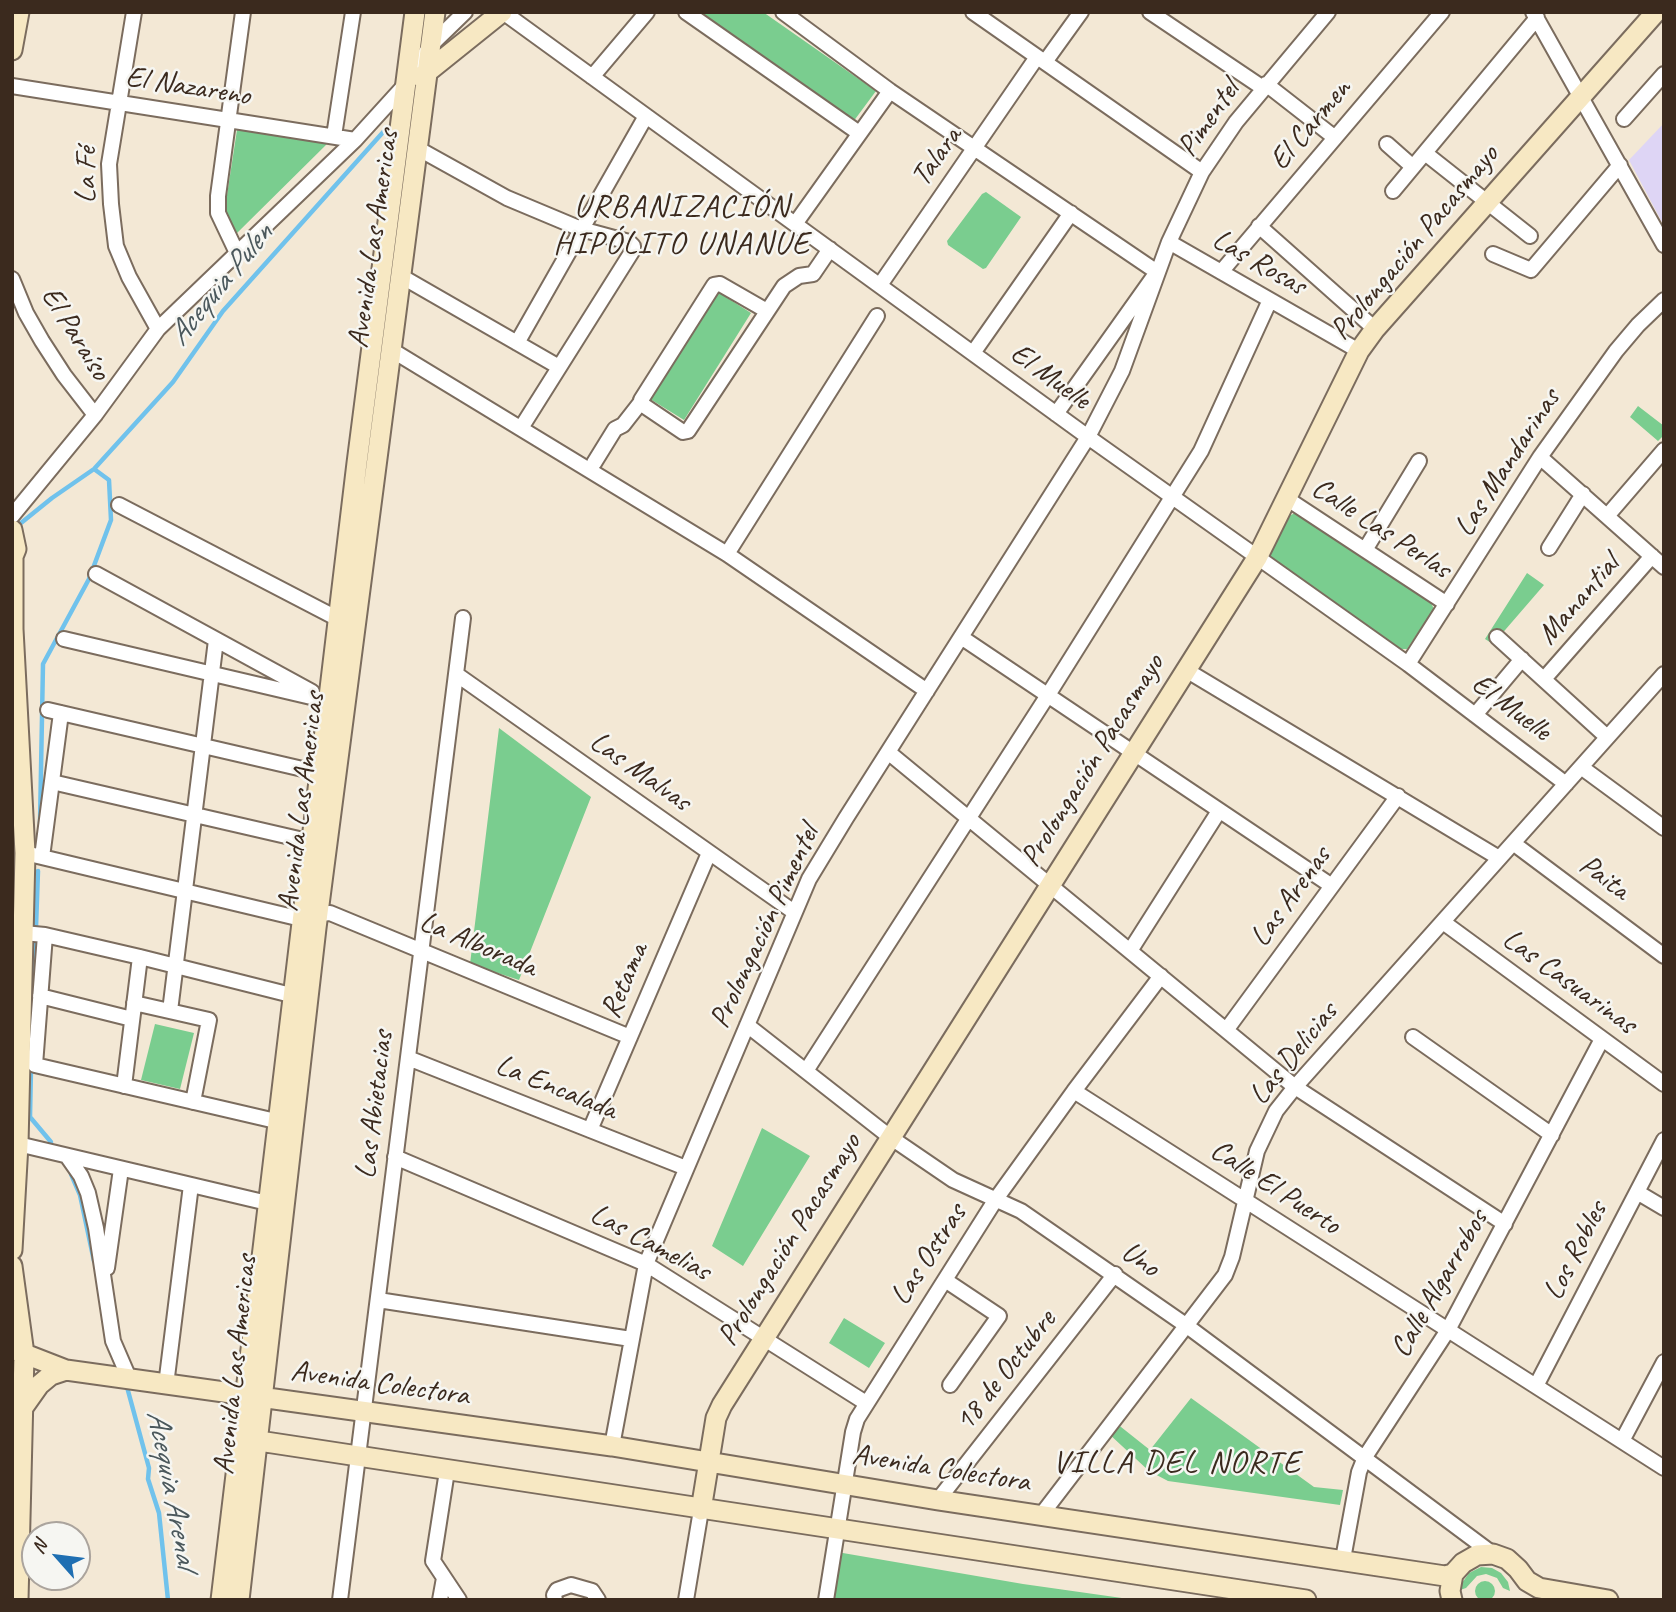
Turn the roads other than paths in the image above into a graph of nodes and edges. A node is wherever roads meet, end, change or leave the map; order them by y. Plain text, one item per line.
1 (19, 12) edge
2 (134, 12) edge
3 (243, 12) edge
4 (353, 12) edge
5 (415, 12) edge
6 (435, 12) edge
7 (465, 12) edge
8 (503, 12) edge
9 (647, 12) edge
10 (686, 12) edge
11 (783, 12) edge
12 (973, 12) edge
13 (1081, 12) edge
14 (1150, 12) edge
15 (1328, 12) edge
16 (1442, 12) edge
17 (1656, 12) edge
18 (1535, 15) edge
19 (430, 46) junction
20 (12, 50) edge
21 (1041, 60) junction
22 (1664, 74) edge
23 (426, 75) junction
24 (592, 77) junction
25 (12, 86) edge
26 (405, 86) junction
27 (1265, 86) junction
28 (890, 91) junction
29 (1581, 96) junction
30 (119, 103) junction
31 (646, 116) junction
32 (1623, 119) dead end
33 (227, 120) junction
34 (859, 133) junction
35 (334, 136) junction
36 (1334, 137) junction
37 (355, 140) junction
38 (1387, 144) dead end
39 (417, 148) junction
40 (976, 148) junction
41 (1425, 153) junction
42 (1620, 165) junction
43 (1413, 167) junction
44 (1202, 172) junction
45 (1393, 191) dead end
46 (1487, 203) junction
47 (1071, 213) junction
48 (795, 224) junction
49 (1259, 226) junction
50 (581, 229) junction
51 (1530, 236) dead end
52 (1169, 242) junction
53 (1664, 245) edge
54 (830, 249) junction
55 (237, 253) junction
56 (1493, 254) dead end
57 (1157, 272) junction
58 (1221, 272) junction
59 (399, 275) junction
60 (12, 279) edge
61 (880, 285) junction
62 (1270, 300) junction
63 (1664, 300) edge
64 (767, 311) junction
65 (877, 316) dead end
66 (1375, 329) junction
67 (158, 330) junction
68 (517, 343) junction
69 (390, 349) junction
70 (1359, 351) junction
71 (973, 353) junction
72 (559, 367) junction
73 (641, 402) junction
74 (1056, 414) junction
75 (95, 415) junction
76 (521, 428) junction
77 (1088, 438) junction
78 (1664, 450) edge
79 (1540, 457) junction
80 (1419, 461) dead end
81 (594, 463) dead end
82 (1583, 494) junction
83 (1172, 497) junction
84 (1286, 498) junction
85 (119, 505) dead end
86 (1608, 515) junction
87 (12, 516) edge
88 (12, 530) edge
89 (1549, 548) dead end
90 (1365, 550) junction
91 (727, 554) junction
92 (1653, 556) junction
93 (1257, 558) junction
94 (13, 559) edge
95 (1664, 567) edge
96 (96, 574) dead end
97 (1447, 604) junction
98 (463, 618) dead end
99 (346, 624) junction
100 (961, 637) junction
101 (1497, 637) dead end
102 (64, 639) dead end
103 (216, 640) junction
104 (1522, 659) junction
105 (1408, 664) junction
106 (1186, 670) junction
107 (456, 674) junction
108 (1664, 674) edge
109 (212, 675) junction
110 (1544, 679) junction
111 (927, 691) junction
112 (1048, 695) junction
113 (328, 701) junction
114 (1475, 715) junction
115 (1607, 737) junction
116 (203, 746) junction
117 (888, 752) junction
118 (1133, 753) junction
119 (1581, 767) junction
120 (320, 773) junction
121 (52, 782) junction
122 (1566, 784) junction
123 (1398, 796) junction
124 (1219, 811) junction
125 (194, 816) junction
126 (968, 818) junction
127 (1664, 828) edge
128 (312, 842) junction
129 (1513, 843) junction
130 (709, 853) junction
131 (34, 855) junction
132 (1499, 858) junction
133 (1049, 886) junction
134 (1332, 886) junction
135 (185, 891) junction
136 (794, 912) junction
137 (311, 914) junction
138 (1443, 922) junction
139 (23, 933) junction
140 (45, 935) junction
141 (422, 949) junction
142 (1130, 951) junction
143 (1664, 956) edge
144 (140, 957) junction
145 (175, 966) junction
146 (1161, 976) junction
147 (40, 996) junction
148 (295, 996) junction
149 (134, 1003) junction
150 (170, 1011) junction
151 (132, 1019) junction
152 (747, 1025) junction
153 (1227, 1029) junction
154 (630, 1037) junction
155 (1413, 1037) dead end
156 (1602, 1039) junction
157 (408, 1058) junction
158 (806, 1071) junction
159 (1664, 1084) edge
160 (124, 1086) junction
161 (1295, 1087) junction
162 (1074, 1091) junction
163 (193, 1102) junction
164 (280, 1122) junction
165 (590, 1130) junction
166 (1552, 1135) junction
167 (890, 1138) junction
168 (1664, 1140) edge
169 (18, 1144) junction
170 (67, 1156) junction
171 (395, 1157) junction
172 (686, 1168) junction
173 (121, 1169) junction
174 (191, 1185) junction
175 (1637, 1192) junction
176 (996, 1199) junction
177 (1245, 1200) junction
178 (277, 1205) junction
179 (1664, 1208) edge
180 (1504, 1224) junction
181 (12, 1250) edge
182 (646, 1264) junction
183 (12, 1266) edge
184 (1115, 1274) junction
185 (945, 1280) junction
186 (104, 1284) junction
187 (377, 1300) junction
188 (1187, 1326) junction
189 (1448, 1330) junction
190 (763, 1338) junction
191 (631, 1339) junction
192 (18, 1352) edge
193 (1664, 1363) edge
194 (66, 1370) junction
195 (129, 1378) junction
196 (166, 1385) junction
197 (950, 1385) dead end
198 (1536, 1386) junction
199 (254, 1397) junction
200 (866, 1404) junction
201 (363, 1411) junction
202 (18, 1414) edge
203 (250, 1440) junction
204 (1622, 1441) junction
205 (612, 1446) junction
206 (358, 1457) junction
207 (1365, 1457) junction
208 (709, 1461) junction
209 (1664, 1468) edge
210 (447, 1471) junction
211 (844, 1485) junction
212 (938, 1500) junction
213 (701, 1510) junction
214 (1042, 1514) junction
215 (837, 1530) junction
216 (1493, 1554) junction
217 (1343, 1559) junction
218 (1453, 1574) junction
219 (444, 1578) junction
220 (1526, 1591) edge
221 (16, 1593) edge
222 (221, 1600) edge
223 (239, 1600) edge
224 (340, 1600) edge
225 (440, 1600) edge
226 (459, 1600) edge
227 (555, 1600) edge
228 (598, 1600) edge
229 (686, 1600) edge
230 (826, 1600) edge
231 (1306, 1600) edge
232 (1452, 1600) edge
233 (1608, 1600) edge

1 - 20 street
2 - 30 street, La Fé
3 - 33 street
4 - 35 street
5 - 26 street, Avenida Las Americas
6 - 19 street, Avenida Las Americas
7 - 19 street
8 - 23 street
8 - 24 street, El Muelle
9 - 24 street
10 - 34 street
11 - 28 street
12 - 21 street
13 - 21 street, Talara
14 - 27 street
15 - 27 street, Pimentel
16 - 36 street, El Carmen
17 - 29 street, Prolongación Pacasmayo
18 - 29 street
18 - 41 street
19 - 23 street, Avenida Las Americas
19 - 26 street
21 - 40 street, Talara
21 - 44 street
22 - 32 street
23 - 26 street
23 - 39 street, Avenida Las Americas
24 - 31 street, El Muelle
25 - 30 street, El Nazareno
26 - 37 street
26 - 99 street, Avenida Las Americas
27 - 36 street
27 - 44 street, Pimentel
28 - 34 street
28 - 40 street
29 - 42 street
29 - 46 street, Prolongación Pacasmayo
30 - 33 street, El Nazareno
30 - 67 street, La Fé
31 - 48 street, El Muelle
31 - 50 street
33 - 35 street, El Nazareno
33 - 55 street
34 - 48 street
35 - 37 street, El Nazareno
36 - 49 street, El Carmen
37 - 55 street
38 - 43 street
39 - 50 street
39 - 59 street, Avenida Las Americas
40 - 47 street
40 - 61 street, Talara
41 - 43 street
41 - 46 street
42 - 53 street
42 - 56 street
43 - 45 street
44 - 52 street, Pimentel
46 - 51 street
46 - 66 street, Prolongación Pacasmayo
47 - 57 street
47 - 71 street
48 - 54 street, El Muelle
49 - 58 street, El Carmen
49 - 66 street
50 - 68 street
50 - 72 street
52 - 57 street, Pimentel
52 - 58 street, Las Rosas
54 - 61 street, El Muelle
54 - 64 street
55 - 67 street
57 - 74 street, Pimentel
57 - 77 street, Pimentel
58 - 62 street, Las Rosas
59 - 68 street
59 - 69 street, Avenida Las Americas
60 - 75 street, El Paraíso
61 - 71 street, El Muelle
62 - 70 street, Las Rosas
62 - 83 street
63 - 79 street, Las Mandarinas
64 - 73 street
64 - 73 street
65 - 91 street
66 - 70 street, Prolongación Pacasmayo
67 - 75 street
68 - 72 street
69 - 76 street
69 - 99 street, Avenida Las Americas
70 - 84 street, Prolongación Pacasmayo
71 - 74 street, El Muelle
72 - 76 street
73 - 81 street
74 - 77 street, El Muelle
75 - 87 street
76 - 91 street
77 - 83 street, El Muelle
77 - 100 street, Prolongación Pimentel
78 - 86 street
79 - 82 street
79 - 97 street, Las Mandarinas
80 - 90 street
82 - 86 street
82 - 89 street
83 - 93 street, El Muelle
83 - 112 street
84 - 90 street, Calle Las Perlas
84 - 93 street, Prolongación Pacasmayo
85 - 99 street
86 - 92 street
88 - 94 street
90 - 97 street, Calle Las Perlas
91 - 111 street
92 - 95 street
92 - 110 street, Manantial
93 - 105 street, El Muelle
93 - 106 street, Prolongación Pacasmayo
94 - 131 street
96 - 103 street
97 - 105 street, Las Mandarinas
98 - 107 street, Las Abietacias
99 - 113 street, Avenida Las Americas
99 - 137 street, Avenida Las Americas
100 - 111 street, Prolongación Pimentel
100 - 112 street
101 - 104 street
102 - 109 street
103 - 109 street
103 - 113 street
104 - 110 street
104 - 114 street
105 - 114 street, El Muelle
106 - 118 street, Prolongación Pacasmayo
106 - 123 street
107 - 130 street, Las Malvas
107 - 141 street, Las Abietacias
108 - 115 street, Las Delicias
109 - 113 street
109 - 116 street
110 - 115 street
111 - 117 street, Prolongación Pimentel
112 - 118 street
112 - 126 street
113 - 120 street, Avenida Las Americas
114 - 122 street, El Muelle
115 - 119 street, Las Delicias
116 - 120 street
116 - 121 street
116 - 125 street
117 - 126 street
117 - 136 street, Prolongación Pimentel
118 - 124 street
118 - 133 street, Prolongación Pacasmayo
119 - 122 street, Las Delicias
119 - 127 street
120 - 128 street, Avenida Las Americas
121 - 125 street
121 - 131 street
122 - 129 street, Las Delicias
123 - 132 street
123 - 134 street, Las Arenas
124 - 134 street
124 - 142 street
125 - 128 street
125 - 135 street
126 - 133 street
126 - 158 street
128 - 137 street, Avenida Las Americas
129 - 132 street, Las Delicias
129 - 143 street, Paita
130 - 136 street, Las Malvas
130 - 154 street, Retama
131 - 135 street, La Alborada
131 - 139 street
132 - 138 street, Las Delicias
133 - 142 street
133 - 167 street, Prolongación Pacasmayo
134 - 153 street, Las Arenas
135 - 137 street, La Alborada
135 - 145 street
136 - 152 street, Prolongación Pimentel
137 - 141 street, La Alborada
137 - 148 street, Avenida Las Americas
137 - 178 street, Avenida Las Americas
138 - 156 street, Las Casuarinas
138 - 161 street, Las Delicias
139 - 140 street
139 - 169 street
140 - 144 street
140 - 147 street
141 - 154 street, La Alborada
141 - 157 street, Las Abietacias
142 - 146 street
144 - 145 street
144 - 149 street
145 - 148 street
145 - 150 street
146 - 153 street
146 - 162 street, Las Ostras
147 - 151 street
147 - 160 street
148 - 164 street, Avenida Las Americas
149 - 150 street
149 - 151 street
150 - 163 street
151 - 160 street
152 - 158 street, Uno
152 - 172 street, Prolongación Pimentel
153 - 161 street
154 - 165 street, Retama
155 - 166 street
156 - 159 street, Las Casuarinas
156 - 166 street, Calle Algarrobos
157 - 165 street, La Encalada
157 - 171 street, Las Abietacias
158 - 167 street, Uno
160 - 163 street
161 - 177 street, Las Delicias
161 - 180 street
162 - 176 street, Las Ostras
162 - 177 street, Calle El Puerto
163 - 164 street
164 - 178 street, Avenida Las Americas
165 - 172 street, La Encalada
166 - 180 street, Calle Algarrobos
167 - 176 street, Uno
167 - 190 street, Prolongación Pacasmayo
168 - 175 street, Los Robles
169 - 170 street
169 - 181 street
170 - 173 street
170 - 186 street
171 - 182 street, Las Camelias
171 - 187 street, Las Abietacias
172 - 182 street, Prolongación Pimentel
173 - 174 street
173 - 186 street
174 - 178 street
174 - 196 street
175 - 179 street
175 - 198 street, Los Robles
176 - 184 street, Uno
176 - 185 street, Las Ostras
177 - 188 street, Las Delicias
177 - 189 street, Calle El Puerto
178 - 199 street, Avenida Las Americas
180 - 189 street, Calle Algarrobos
182 - 190 street, Las Camelias
182 - 191 street, Prolongación Pimentel
183 - 192 street
184 - 188 street, Uno
184 - 212 street, 18 de Octubre
185 - 197 street
185 - 200 street, Las Ostras
186 - 195 street
187 - 191 street
187 - 201 street, Las Abietacias
188 - 207 street, Uno
188 - 214 street, Las Delicias
189 - 198 street
189 - 207 street, Calle Algarrobos
190 - 200 street, Las Camelias
190 - 208 street, Prolongación Pacasmayo
191 - 205 street, Prolongación Pimentel
192 - 194 street, Avenida Colectora
192 - 202 street
193 - 204 street
194 - 195 street, Avenida Colectora
194 - 202 street
195 - 196 street, Avenida Colectora
196 - 199 street, Avenida Colectora
198 - 204 street
199 - 201 street, Avenida Colectora
199 - 203 street, Avenida Las Americas
200 - 211 street, Las Ostras
201 - 205 street, Avenida Colectora
201 - 206 street, Las Abietacias
202 - 221 street
203 - 206 street
203 - 222 street, Avenida Las Americas
203 - 223 street, Avenida Las Americas
204 - 209 street
205 - 208 street, Avenida Colectora
206 - 210 street
206 - 224 street, Las Abietacias
207 - 216 street, Uno
207 - 217 street, Calle Algarrobos
208 - 211 street, Avenida Colectora
208 - 213 street, Prolongación Pacasmayo
210 - 213 street
210 - 219 street
211 - 212 street, Avenida Colectora
211 - 215 street, Las Ostras
212 - 214 street, Avenida Colectora
213 - 215 street
213 - 229 street, Prolongación Pacasmayo
214 - 217 street, Avenida Colectora
215 - 230 street, Las Ostras
215 - 231 street
216 - 218 street
216 - 220 street
217 - 218 street, Avenida Colectora
218 - 232 street
219 - 225 street
219 - 226 street
220 - 233 street
227 - 228 street

